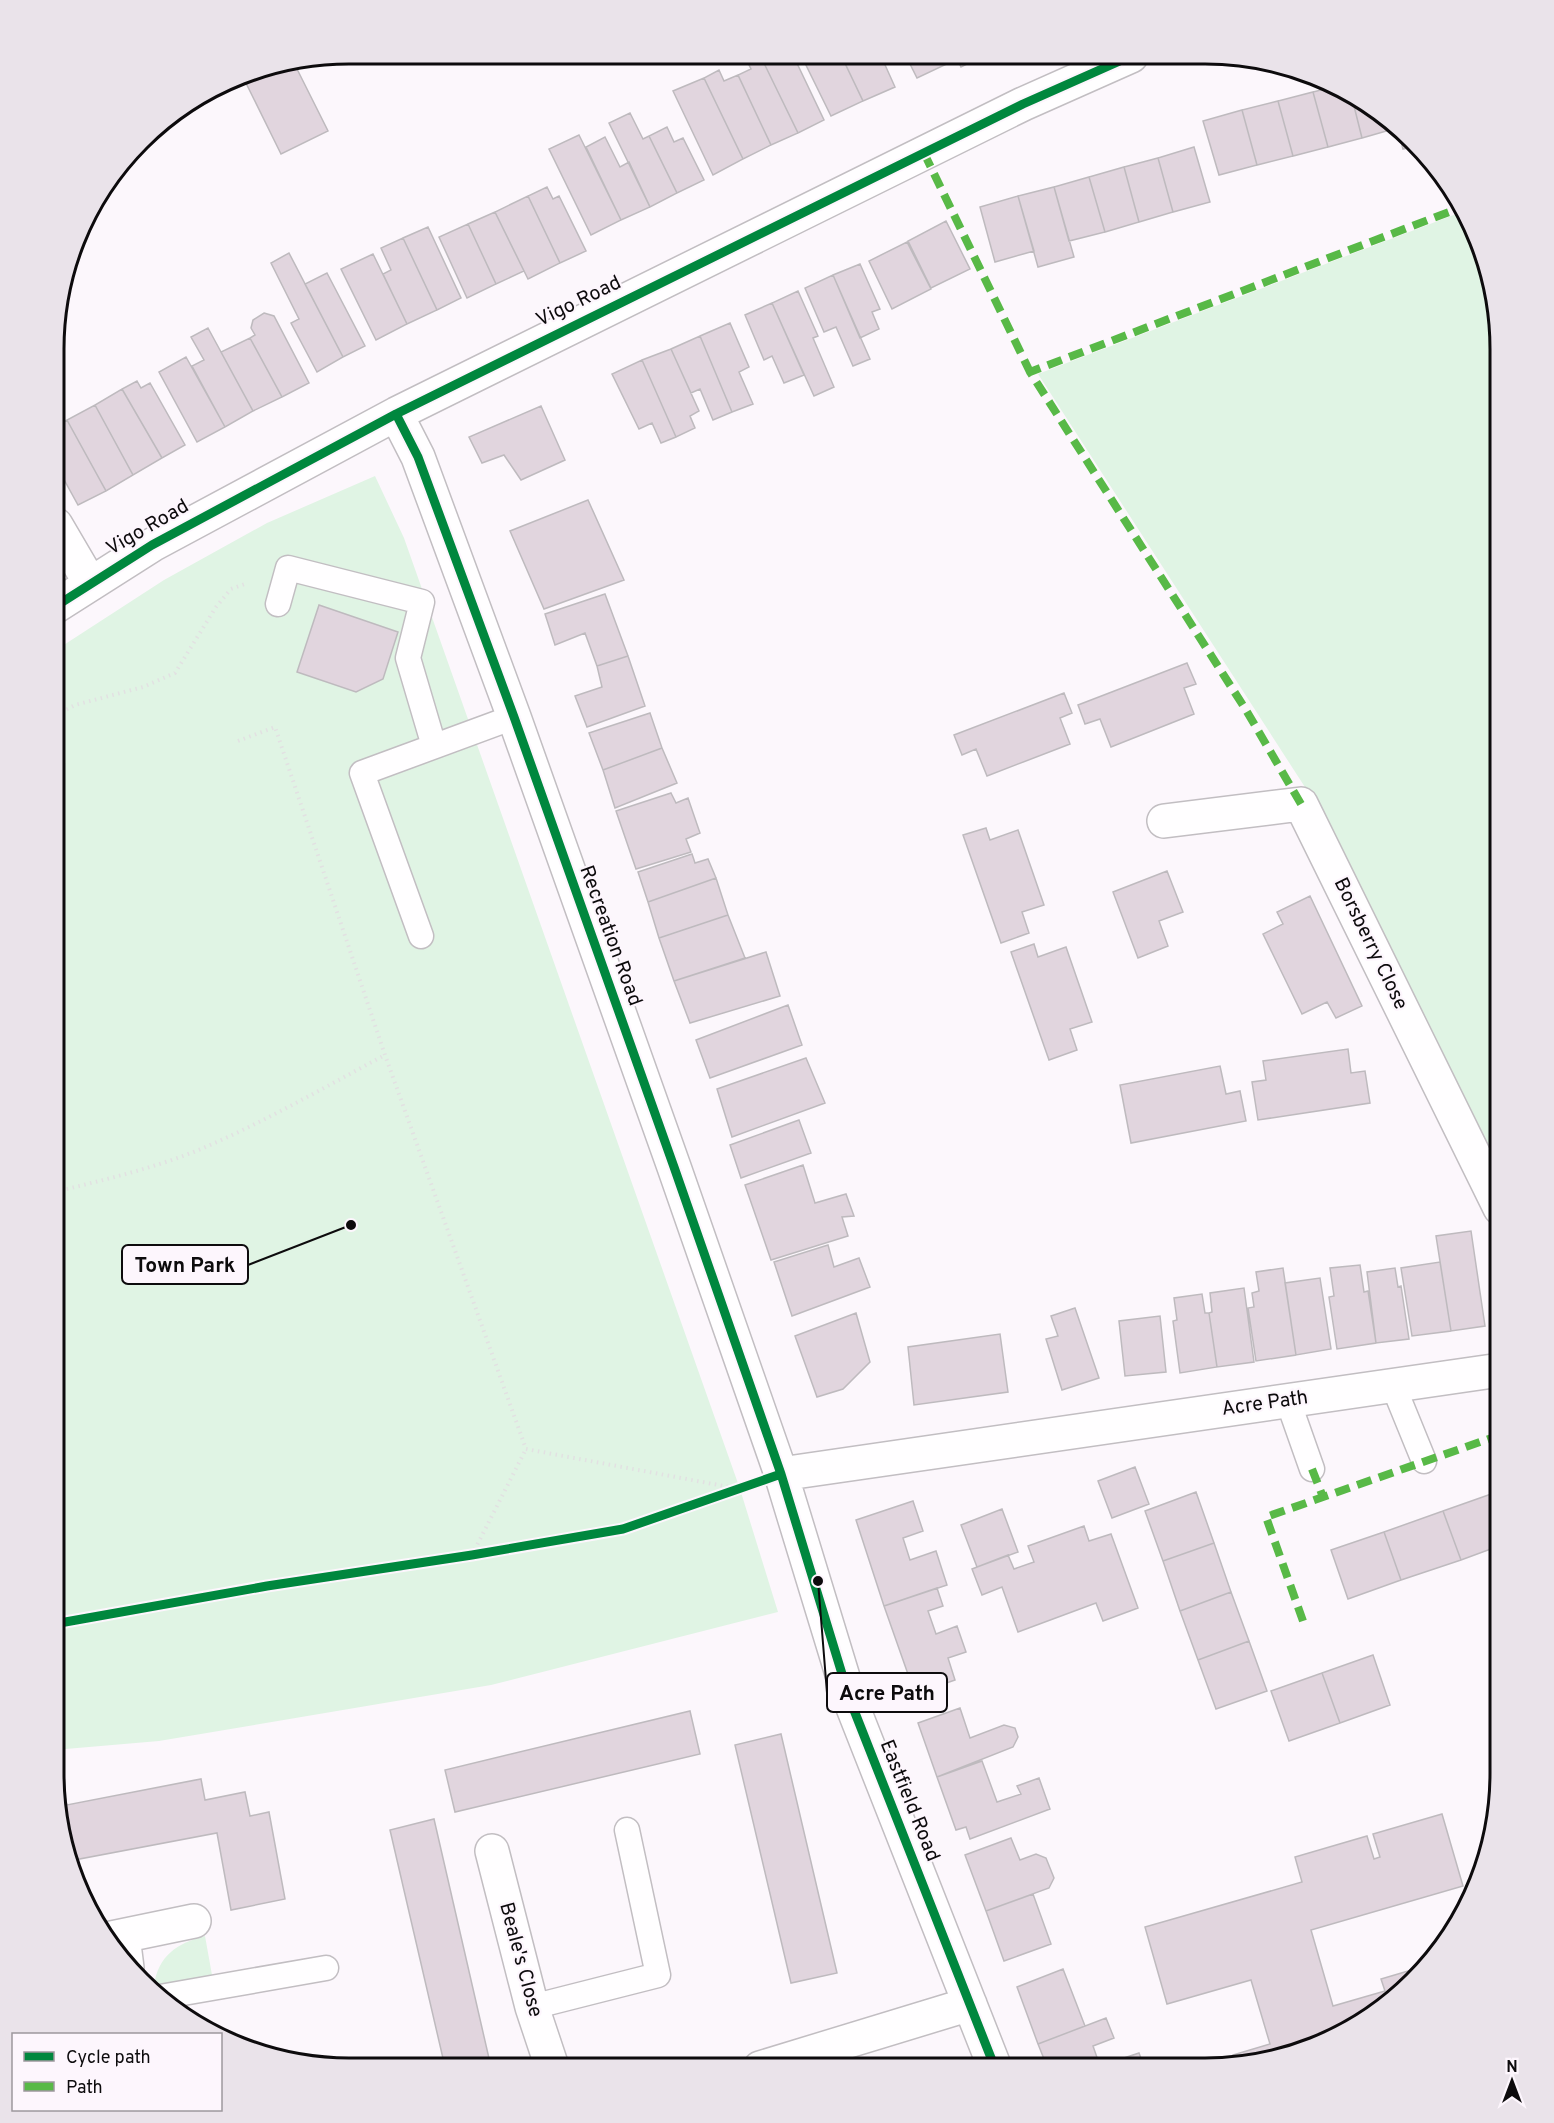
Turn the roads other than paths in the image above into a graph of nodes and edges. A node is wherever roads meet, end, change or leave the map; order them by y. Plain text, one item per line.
1 (1113, 64) edge
2 (396, 414) junction
3 (64, 539) edge
4 (90, 583) junction
5 (64, 601) edge
6 (278, 604) dead end
7 (514, 717) junction
8 (434, 746) junction
9 (1164, 821) dead end
10 (421, 936) dead end
11 (1490, 1189) edge
12 (1490, 1371) edge
13 (1393, 1385) junction
14 (1288, 1401) junction
15 (1424, 1461) dead end
16 (1312, 1470) dead end
17 (781, 1474) junction
18 (627, 1830) dead end
19 (492, 1851) dead end
20 (194, 1921) dead end
21 (116, 1937) edge
22 (326, 1968) dead end
23 (170, 1995) edge
24 (970, 2004) junction
25 (532, 2007) junction
26 (549, 2058) edge
27 (793, 2058) edge
28 (991, 2058) edge

1 - 2 street, Vigo Road
2 - 4 street, Vigo Road
2 - 7 street, Recreation Road
3 - 4 street
4 - 5 street, Vigo Road
6 - 8 lane
7 - 8 lane
7 - 17 street, Recreation Road
8 - 10 lane
9 - 11 street, Borsberry Close
12 - 13 street, Acre Path
13 - 14 street, Acre Path
13 - 15 lane
14 - 16 lane
14 - 17 street, Acre Path
17 - 24 street, Eastfield Road
18 - 25 lane
19 - 25 street, Beale's Close
20 - 21 street
22 - 23 lane
24 - 27 street
24 - 28 street, Eastfield Road
25 - 26 street, Beale's Close

